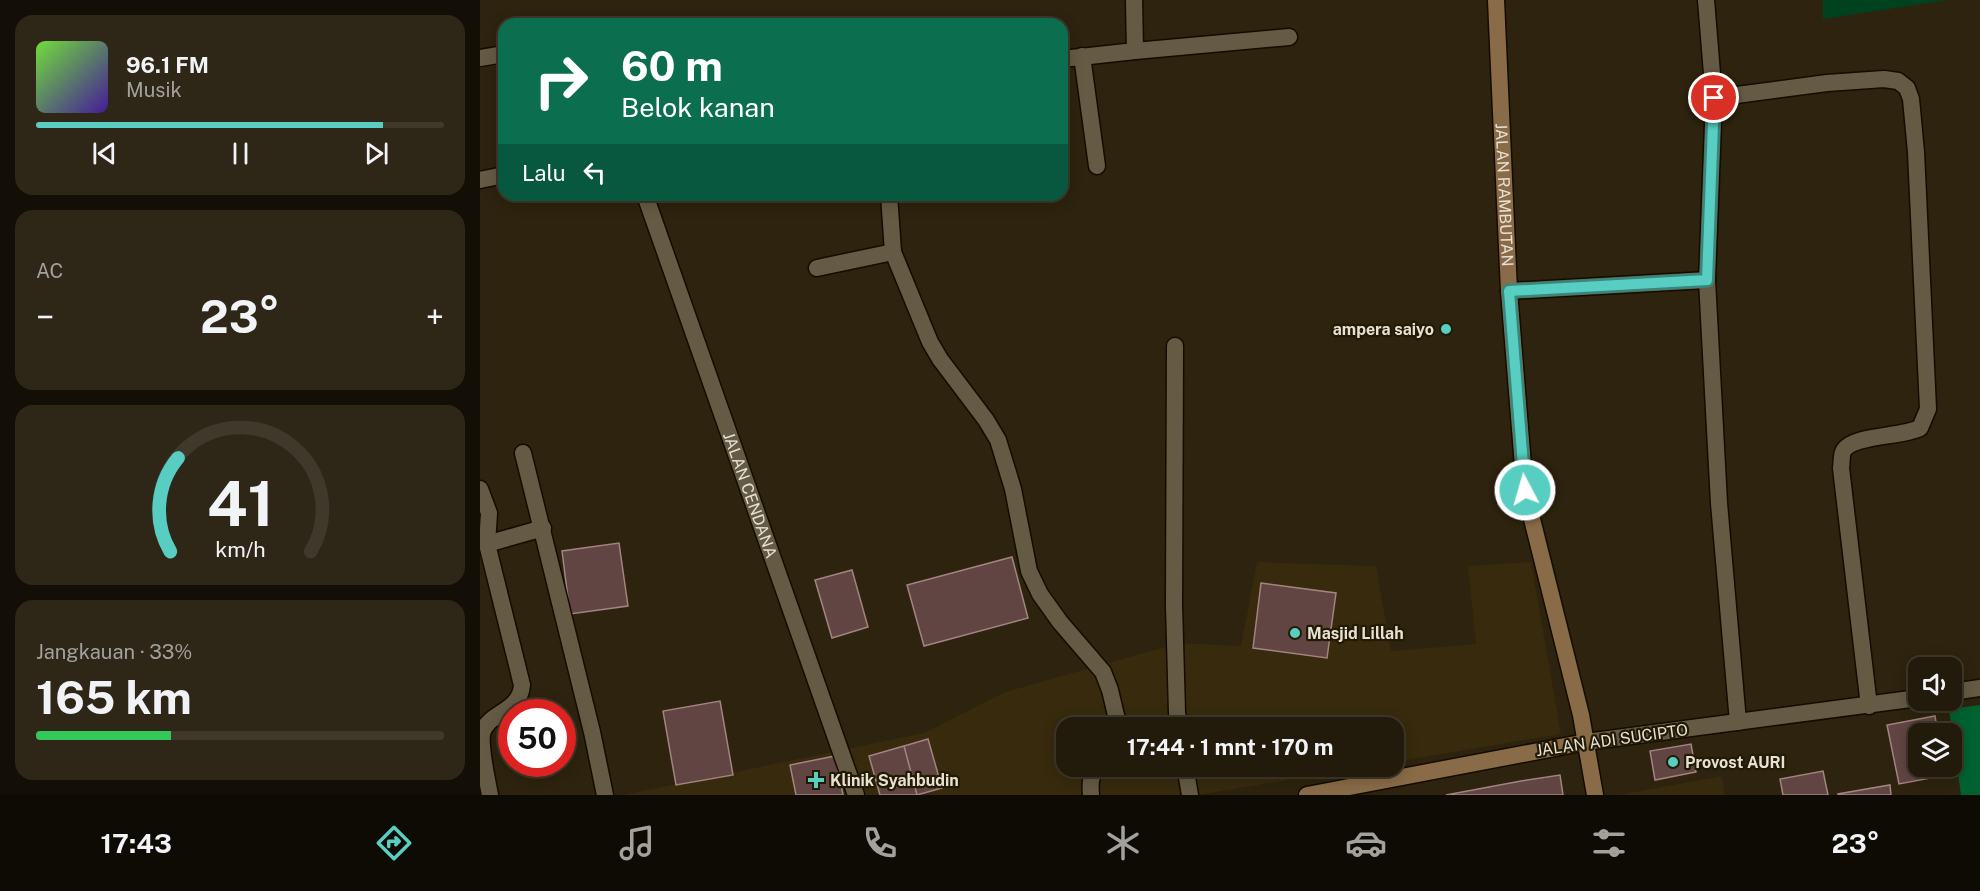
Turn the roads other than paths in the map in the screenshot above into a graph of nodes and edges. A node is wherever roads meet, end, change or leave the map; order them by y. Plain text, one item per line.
1 (1134, 0) edge
2 (1496, 0) edge
3 (1706, 0) edge
4 (1289, 37) dead end
5 (1135, 51) junction
6 (498, 55) edge
7 (1082, 56) junction
8 (480, 58) edge
9 (1068, 58) edge
10 (1714, 98) junction
11 (1097, 166) dead end
12 (498, 176) edge
13 (480, 180) edge
14 (647, 201) edge
15 (889, 201) edge
16 (892, 252) junction
17 (817, 268) dead end
18 (1707, 280) junction
19 (1509, 291) junction
20 (1175, 346) dead end
21 (523, 453) dead end
22 (480, 489) edge
23 (543, 528) junction
24 (487, 544) junction
25 (1980, 688) edge
26 (1962, 691) edge
27 (1908, 700) edge
28 (1869, 706) junction
29 (1116, 717) edge
30 (1178, 717) edge
31 (1738, 722) junction
32 (1586, 742) junction
33 (1092, 777) edge
34 (1187, 777) edge
35 (490, 795) edge
36 (605, 795) edge
37 (856, 795) edge
38 (1091, 795) edge
39 (1190, 795) edge
40 (1312, 795) edge
41 (1595, 795) edge

1 - 5 street
2 - 19 main road, JALAN RAMBUTAN
3 - 10 street
4 - 5 street
5 - 7 street
6 - 8 street
7 - 9 street
7 - 11 street
10 - 18 street
10 - 28 street
12 - 13 street
14 - 37 street, JALAN CENDANA
15 - 16 street
16 - 17 street
16 - 29 street
18 - 19 street
18 - 31 street
19 - 32 main road, JALAN RAMBUTAN
20 - 30 street
21 - 23 street
22 - 24 street
23 - 24 street
23 - 36 street
24 - 35 street
25 - 26 street
27 - 28 street, JALAN ADI SUCIPTO
28 - 31 street, JALAN ADI SUCIPTO
31 - 32 street, JALAN ADI SUCIPTO
32 - 40 main road, JALAN ADI SUCIPTO
32 - 41 main road, JALAN RAMBUTAN
33 - 38 street
34 - 39 street

